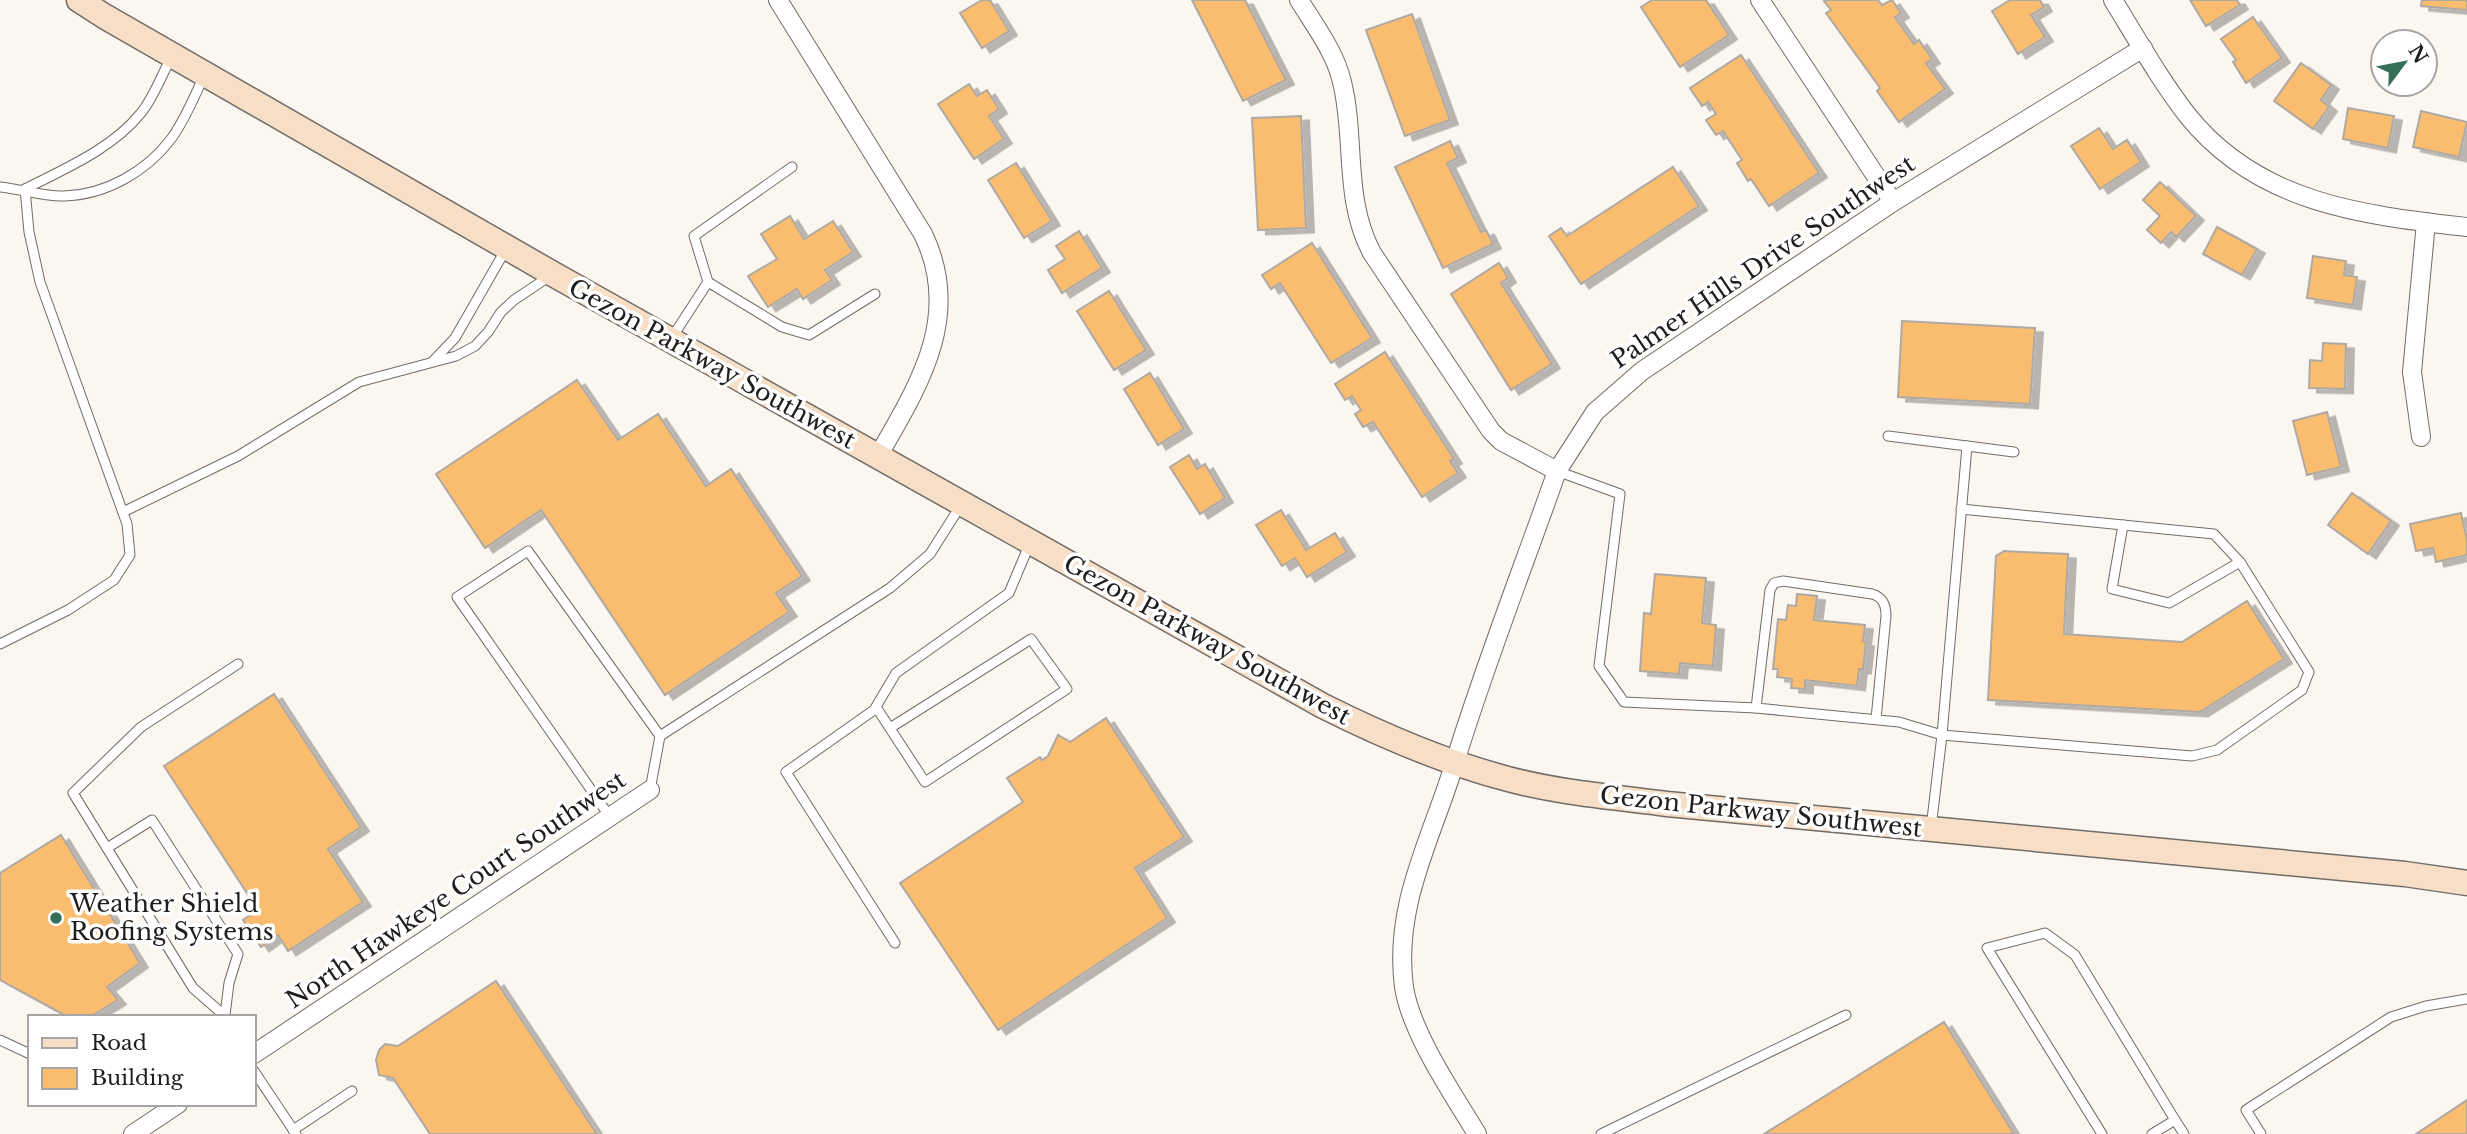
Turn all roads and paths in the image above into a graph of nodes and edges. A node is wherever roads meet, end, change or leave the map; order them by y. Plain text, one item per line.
1 (79, 0) edge
2 (1299, 0) edge
3 (1760, 0) edge
4 (2113, 0) edge
5 (783, 2) edge
6 (2143, 48) junction
7 (173, 56) junction
8 (205, 75) junction
9 (792, 167) dead end
10 (0, 187) edge
11 (25, 190) junction
12 (1893, 202) junction
13 (2426, 222) junction
14 (2467, 227) edge
15 (506, 247) junction
16 (552, 274) junction
17 (708, 282) junction
18 (875, 294) dead end
19 (670, 340) junction
20 (433, 361) junction
21 (1888, 436) dead end
22 (2421, 438) dead end
23 (1967, 446) junction
24 (2014, 452) dead end
25 (878, 456) junction
26 (1557, 471) junction
27 (962, 503) junction
28 (1961, 509) junction
29 (123, 512) junction
30 (2123, 525) junction
31 (1030, 542) junction
32 (2240, 562) junction
33 (0, 644) edge
34 (238, 664) dead end
35 (876, 707) junction
36 (1756, 708) junction
37 (1876, 719) junction
38 (890, 728) junction
39 (1942, 735) junction
40 (660, 736) junction
41 (1455, 763) junction
42 (650, 790) joint
43 (610, 817) junction
44 (1931, 830) junction
45 (107, 848) junction
46 (2467, 883) edge
47 (895, 943) dead end
48 (2467, 999) edge
49 (1846, 1014) dead end
50 (224, 1015) edge
51 (225, 1015) edge
52 (0, 1040) edge
53 (28, 1053) edge
54 (256, 1053) edge
55 (256, 1073) edge
56 (352, 1091) dead end
57 (175, 1106) edge
58 (2175, 1120) junction
59 (295, 1132) edge
60 (133, 1134) edge
61 (1477, 1134) edge
62 (1601, 1134) edge
63 (2102, 1134) edge
64 (2152, 1134) edge
65 (2184, 1134) edge
66 (2261, 1134) edge

1 - 7 main road, Gezon Parkway Southwest
2 - 26 street
3 - 12 street
4 - 6 street
5 - 25 street
6 - 12 street, Palmer Hills Drive Southwest
6 - 13 street
7 - 8 main road, Gezon Parkway Southwest
7 - 11 lane
8 - 11 lane
8 - 15 main road, Gezon Parkway Southwest
9 - 17 lane
10 - 11 lane
11 - 29 lane
12 - 26 street, Palmer Hills Drive Southwest
13 - 14 street
13 - 22 street
15 - 16 main road, Gezon Parkway Southwest
15 - 20 lane
16 - 19 main road, Gezon Parkway Southwest
16 - 20 lane
17 - 18 lane
17 - 19 lane
19 - 25 main road, Gezon Parkway Southwest
20 - 29 lane
21 - 23 lane
23 - 24 lane
23 - 28 lane
25 - 27 main road, Gezon Parkway Southwest
26 - 36 lane
26 - 41 street, Palmer Hills Drive Southwest
27 - 31 main road, Gezon Parkway Southwest
27 - 40 lane
28 - 30 lane
28 - 39 lane
29 - 33 lane
30 - 32 lane
30 - 32 lane
31 - 35 lane
31 - 41 main road, Gezon Parkway Southwest
32 - 39 lane
34 - 45 lane
35 - 38 lane
35 - 47 lane
36 - 37 lane
36 - 37 lane
37 - 39 lane
38 - 38 lane
39 - 44 lane
40 - 42 lane
40 - 43 lane
41 - 44 main road, Gezon Parkway Southwest
41 - 61 street, Palmer Hills Drive Southwest
42 - 43 street, North Hawkeye Court Southwest
43 - 54 street, North Hawkeye Court Southwest
44 - 46 main road, Gezon Parkway Southwest
45 - 50 lane
45 - 51 lane
48 - 66 lane
49 - 62 lane
52 - 53 lane
55 - 59 lane
56 - 59 lane
57 - 60 street
58 - 63 lane
58 - 64 lane
58 - 65 lane

